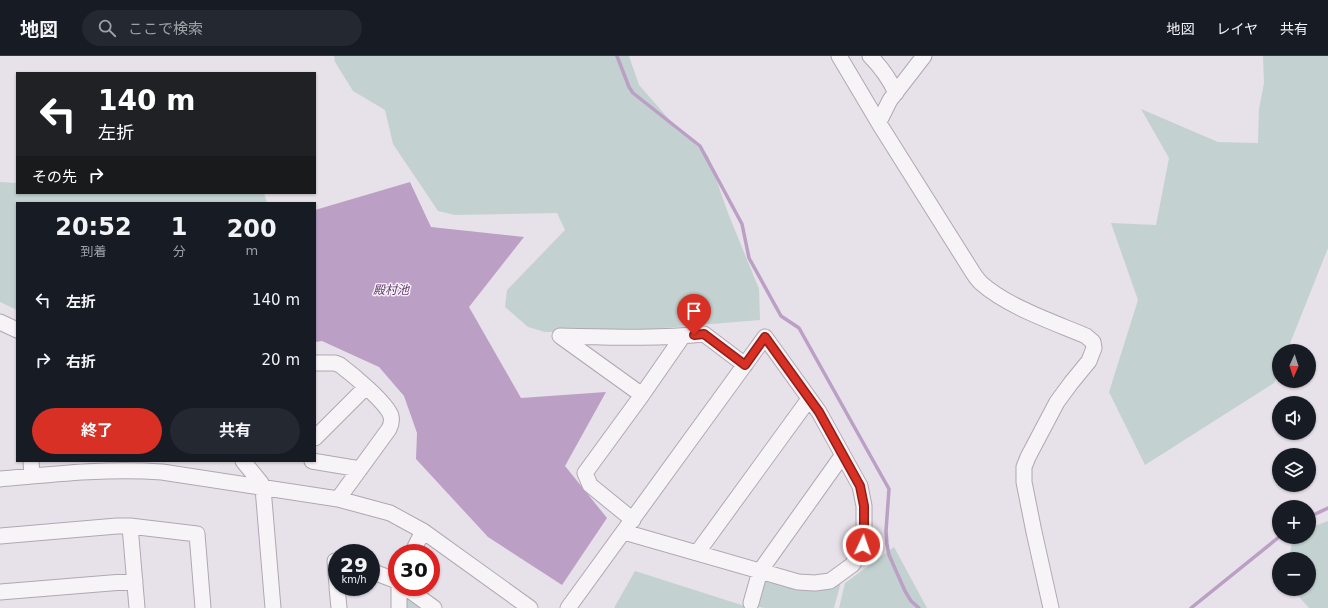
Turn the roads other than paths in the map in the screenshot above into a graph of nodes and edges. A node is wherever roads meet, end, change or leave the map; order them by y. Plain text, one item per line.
1 (839, 56) edge
2 (870, 56) edge
3 (924, 56) edge
4 (896, 93) junction
5 (877, 120) junction
6 (0, 322) edge
7 (16, 330) edge
8 (683, 336) junction
9 (316, 363) edge
10 (745, 365) junction
11 (366, 387) junction
12 (642, 395) junction
13 (809, 399) junction
14 (316, 437) edge
15 (842, 456) junction
16 (31, 462) edge
17 (244, 462) edge
18 (316, 462) edge
19 (360, 469) junction
20 (32, 476) junction
21 (0, 479) edge
22 (263, 488) junction
23 (338, 499) junction
24 (130, 526) junction
25 (628, 526) junction
26 (423, 531) junction
27 (0, 536) edge
28 (416, 544) edge
29 (697, 553) junction
30 (760, 571) junction
31 (135, 581) junction
32 (0, 592) edge
33 (338, 596) edge
34 (398, 596) edge
35 (417, 596) edge
36 (751, 604) dead end
37 (137, 608) edge
38 (202, 608) edge
39 (273, 608) edge
40 (332, 608) edge
41 (339, 608) edge
42 (399, 608) edge
43 (434, 608) edge
44 (530, 608) edge
45 (568, 608) edge
46 (1051, 608) edge

1 - 5 street
2 - 4 street
3 - 4 street
4 - 5 street
5 - 46 street
6 - 7 street
8 - 10 street
8 - 12 street
8 - 12 street
9 - 11 street
10 - 13 street
10 - 25 street
11 - 14 street
11 - 19 street
12 - 25 street
13 - 15 street
13 - 29 street
15 - 30 street
15 - 30 street
16 - 20 street
17 - 22 street
18 - 19 street
19 - 23 street
20 - 21 street
20 - 22 street
22 - 23 street
22 - 39 street
23 - 26 street
24 - 27 street
24 - 31 street
24 - 38 street
25 - 29 street
25 - 45 street
26 - 28 street
26 - 44 street
29 - 30 street
30 - 36 street
31 - 32 street
31 - 37 street
33 - 41 street
34 - 42 street
35 - 43 street
40 - 41 street

